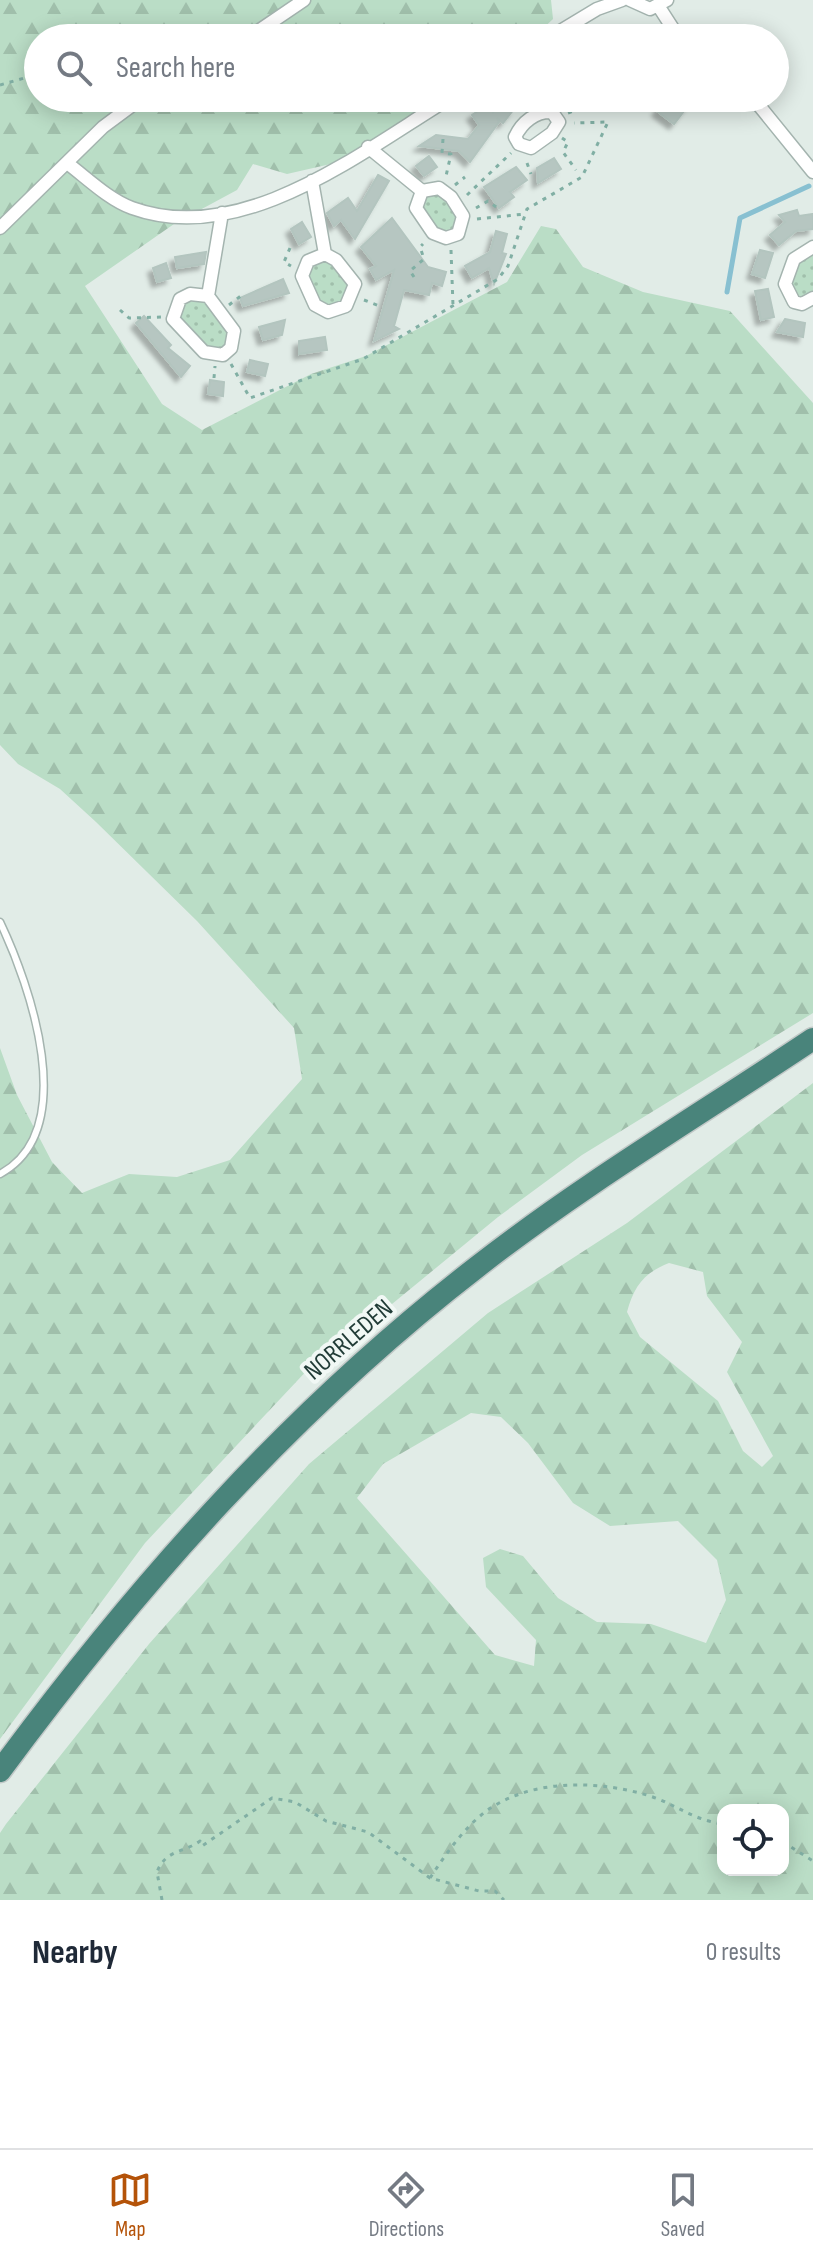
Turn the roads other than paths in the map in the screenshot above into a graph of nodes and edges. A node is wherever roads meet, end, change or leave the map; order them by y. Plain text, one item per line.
1 (304, 0) edge
2 (622, 0) edge
3 (630, 0) edge
4 (663, 4) edge
5 (269, 24) edge
6 (572, 24) edge
7 (672, 24) edge
8 (123, 112) edge
9 (427, 112) edge
10 (764, 112) edge
11 (536, 114) joint
12 (368, 147) junction
13 (67, 163) junction
14 (813, 172) edge
15 (312, 181) junction
16 (422, 191) junction
17 (222, 213) junction
18 (0, 228) edge
19 (813, 247) edge
20 (325, 254) junction
21 (208, 296) junction
22 (813, 298) edge
23 (0, 922) edge
24 (813, 1039) edge
25 (0, 1174) edge
26 (0, 1771) edge

1 - 5 street
2 - 6 street
3 - 4 street
4 - 7 street
8 - 13 street
9 - 12 street
10 - 14 street
11 - 11 street
12 - 15 street
12 - 16 street
13 - 17 street
13 - 18 street
15 - 17 street
15 - 20 street
16 - 16 street
17 - 21 street
19 - 22 street
20 - 20 street
21 - 21 street
23 - 25 lane
24 - 26 highway, NORRLEDEN

